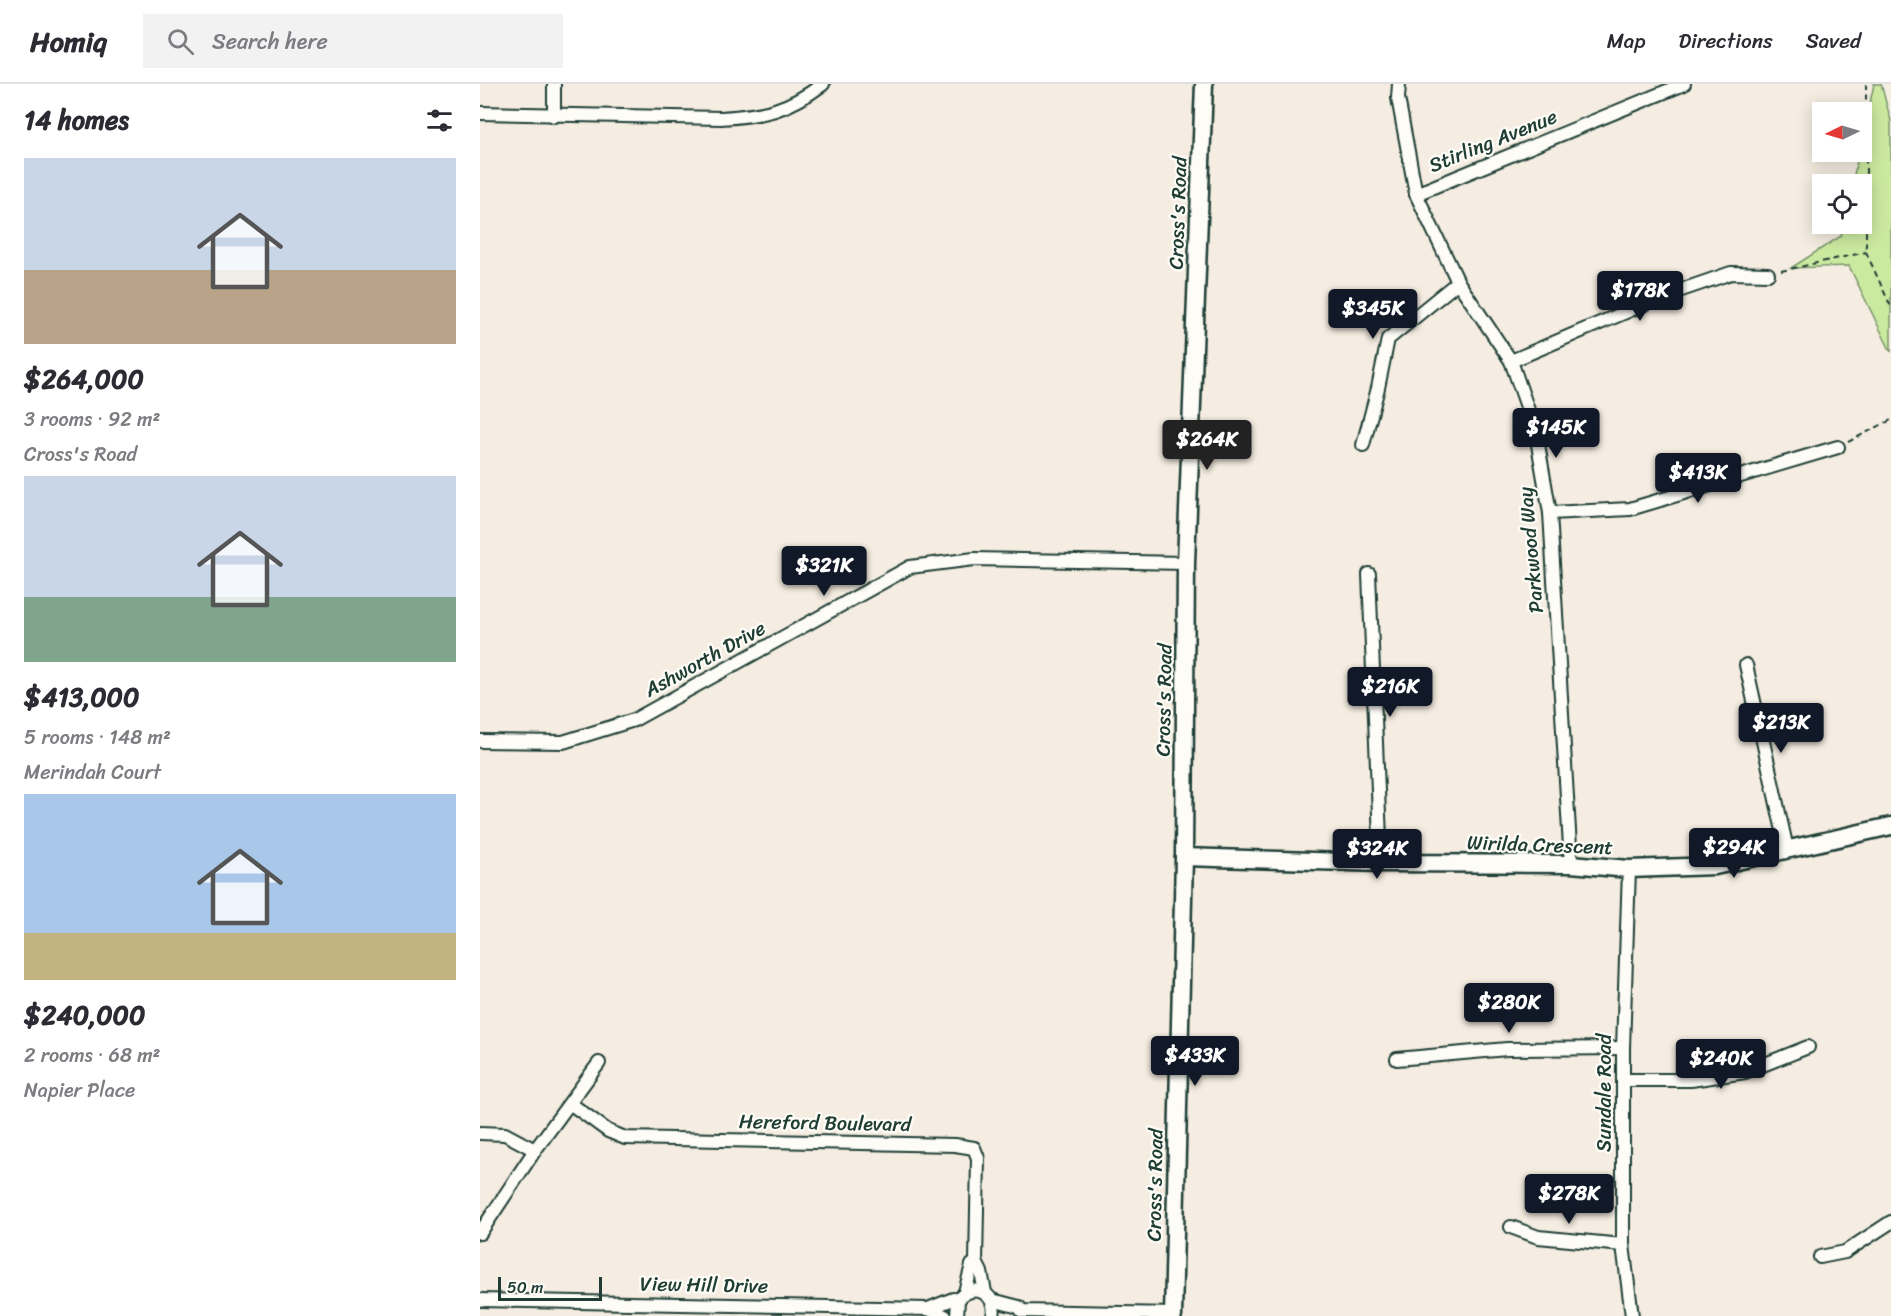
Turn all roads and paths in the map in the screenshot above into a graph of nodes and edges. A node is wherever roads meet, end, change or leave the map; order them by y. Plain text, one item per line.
1 (554, 84) edge
2 (823, 84) edge
3 (1204, 84) edge
4 (1399, 84) edge
5 (1684, 84) edge
6 (1866, 84) edge
7 (480, 112) edge
8 (554, 116) junction
9 (1416, 194) junction
10 (1866, 252) junction
11 (1768, 273) joint
12 (1458, 282) junction
13 (1891, 307) edge
14 (1511, 361) junction
15 (1891, 420) edge
16 (1363, 445) dead end
17 (1838, 447) joint
18 (1550, 513) junction
19 (1186, 563) junction
20 (1369, 574) dead end
21 (1746, 665) dead end
22 (480, 741) edge
23 (1891, 826) edge
24 (1787, 849) junction
25 (1184, 857) junction
26 (1381, 863) junction
27 (1571, 864) junction
28 (1629, 869) junction
29 (1808, 1047) dead end
30 (1623, 1048) junction
31 (1397, 1059) dead end
32 (599, 1063) dead end
33 (1623, 1080) junction
34 (571, 1104) junction
35 (480, 1133) edge
36 (535, 1150) junction
37 (1891, 1222) edge
38 (1511, 1227) dead end
39 (480, 1233) edge
40 (1623, 1245) junction
41 (1820, 1257) dead end
42 (976, 1262) junction
43 (961, 1296) junction
44 (988, 1296) junction
45 (480, 1300) edge
46 (928, 1309) junction
47 (1018, 1313) edge
48 (1173, 1315) edge
49 (945, 1316) edge
50 (957, 1316) edge
51 (993, 1316) edge
52 (1632, 1316) edge

1 - 8 street
2 - 8 street
3 - 19 street, Cross's Road
4 - 9 street, Parkwood Way
5 - 9 street, Stirling Avenue
6 - 10 path
7 - 8 street
9 - 12 street, Parkwood Way
10 - 11 path
10 - 13 path
11 - 14 street
12 - 14 street, Parkwood Way
12 - 16 street
14 - 18 street, Parkwood Way
15 - 17 path
17 - 18 street
18 - 27 street, Parkwood Way
19 - 22 street, Ashworth Drive
19 - 25 street, Cross's Road
20 - 26 street
21 - 24 street
23 - 24 street, Wirilda Crescent
24 - 28 street, Wirilda Crescent
25 - 26 street, Wirilda Crescent
25 - 48 street, Cross's Road
26 - 27 street, Wirilda Crescent
27 - 28 street, Wirilda Crescent
28 - 30 street, Sundale Road
29 - 33 street
30 - 31 street
30 - 33 street, Sundale Road
32 - 34 street
33 - 40 street, Sundale Road
34 - 36 street
34 - 42 street, Hereford Boulevard
35 - 36 street
36 - 39 street
37 - 41 street
38 - 40 street
40 - 52 street, Sundale Road
42 - 43 street, Hereford Boulevard
42 - 44 street, Hereford Boulevard
43 - 44 street, View Hill Drive
43 - 46 street, View Hill Drive
43 - 50 street, Hereford Boulevard
44 - 47 street
44 - 51 street, Hereford Boulevard
45 - 46 street, View Hill Drive
46 - 49 street, View Hill Drive
47 - 48 street

